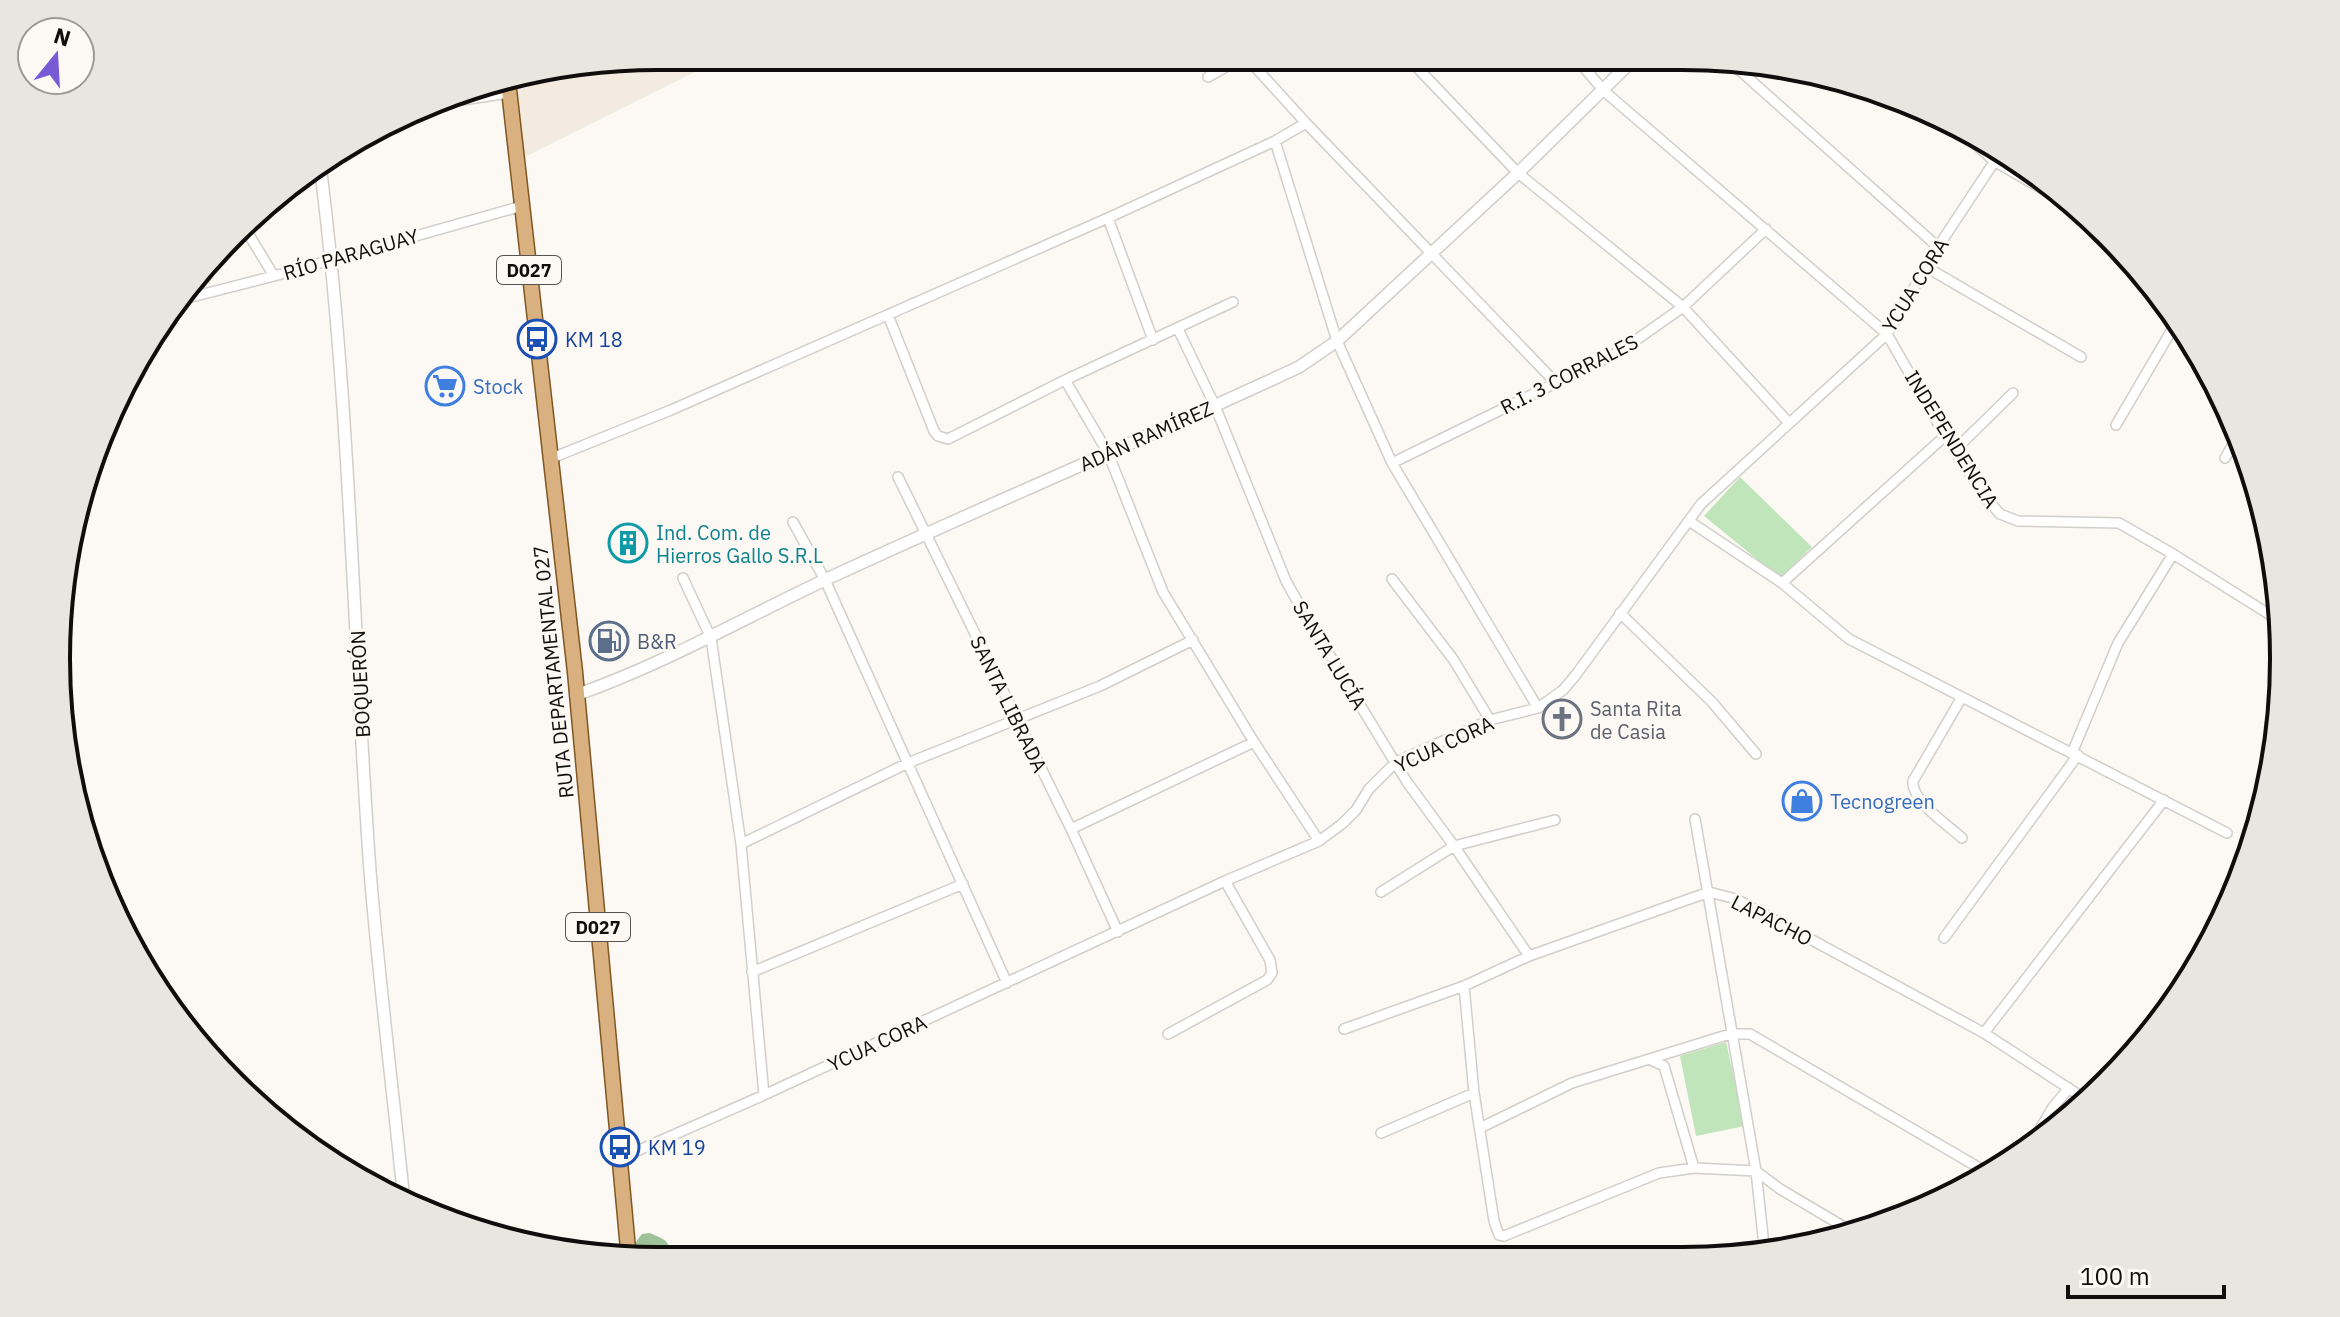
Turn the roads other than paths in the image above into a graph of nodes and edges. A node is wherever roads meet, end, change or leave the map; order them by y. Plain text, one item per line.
1 (1221, 70) edge
2 (1256, 70) edge
3 (1419, 70) edge
4 (1586, 70) edge
5 (1624, 70) edge
6 (1743, 73) edge
7 (1208, 77) dead end
8 (508, 89) edge
9 (1604, 91) junction
10 (1306, 123) junction
11 (1275, 141) junction
12 (1991, 159) edge
13 (1994, 161) junction
14 (2008, 169) edge
15 (1518, 173) junction
16 (321, 177) edge
17 (522, 206) junction
18 (1108, 218) junction
19 (1766, 229) junction
20 (249, 235) edge
21 (1938, 247) junction
22 (1431, 252) junction
23 (332, 259) junction
24 (1926, 267) junction
25 (274, 276) junction
26 (195, 296) edge
27 (1233, 302) dead end
28 (1683, 307) junction
29 (888, 315) junction
30 (1178, 329) junction
31 (2171, 332) edge
32 (1887, 334) junction
33 (1153, 340) junction
34 (1337, 341) junction
35 (2081, 357) dead end
36 (1065, 380) junction
37 (1555, 382) junction
38 (2013, 393) dead end
39 (1215, 406) junction
40 (1789, 423) junction
41 (2116, 425) dead end
42 (1945, 436) junction
43 (2231, 448) edge
44 (1955, 450) junction
45 (1108, 453) junction
46 (552, 458) junction
47 (2225, 458) dead end
48 (1392, 463) junction
49 (898, 477) dead end
50 (1689, 521) junction
51 (793, 522) dead end
52 (927, 534) junction
53 (2173, 554) junction
54 (683, 578) dead end
55 (1392, 579) dead end
56 (825, 580) junction
57 (1782, 583) junction
58 (1620, 613) junction
59 (2268, 613) edge
60 (711, 638) junction
61 (1193, 640) junction
62 (576, 695) junction
63 (1962, 697) junction
64 (1538, 708) junction
65 (1016, 720) junction
66 (1490, 720) junction
67 (1254, 742) junction
68 (1756, 754) dead end
69 (2075, 754) junction
70 (1396, 762) junction
71 (908, 763) junction
72 (2164, 800) junction
73 (1695, 819) dead end
74 (1555, 820) dead end
75 (1071, 829) junction
76 (2227, 833) dead end
77 (1962, 838) dead end
78 (1319, 841) junction
79 (741, 844) junction
80 (1454, 846) junction
81 (1225, 881) junction
82 (963, 884) junction
83 (1381, 892) dead end
84 (1709, 892) junction
85 (1118, 932) junction
86 (1944, 938) dead end
87 (1529, 956) junction
88 (752, 972) junction
89 (1007, 983) junction
90 (1464, 986) junction
91 (1344, 1029) dead end
92 (1984, 1033) junction
93 (1168, 1034) dead end
94 (1730, 1034) junction
95 (1649, 1059) junction
96 (2069, 1088) junction
97 (1474, 1093) junction
98 (2078, 1094) edge
99 (764, 1095) junction
100 (2044, 1121) edge
101 (1480, 1128) junction
102 (1381, 1133) dead end
103 (621, 1158) junction
104 (1978, 1167) edge
105 (1694, 1168) junction
106 (1756, 1171) junction
107 (403, 1188) edge
108 (1841, 1225) edge
109 (1764, 1241) edge
110 (628, 1246) edge

1 - 7 street
2 - 10 street
3 - 15 street
4 - 9 street, INDEPENDENCIA
5 - 9 street, ADÁN RAMÍREZ
6 - 21 street
8 - 17 main road, RUTA DEPARTAMENTAL 027 / D027
9 - 15 street, ADÁN RAMÍREZ
9 - 19 street, INDEPENDENCIA
10 - 11 street
10 - 22 street
11 - 18 street
11 - 34 street
12 - 13 street
13 - 14 street
13 - 21 street, YCUA CORA
15 - 22 street, ADÁN RAMÍREZ
15 - 28 street
16 - 23 street, BOQUERÓN
17 - 23 street, RÍO PARAGUAY
17 - 46 main road, RUTA DEPARTAMENTAL 027 / D027
18 - 29 street
18 - 33 street
19 - 28 street, R.I. 3 CORRALES
19 - 32 street, INDEPENDENCIA
20 - 25 street
21 - 24 street, YCUA CORA
22 - 34 street, ADÁN RAMÍREZ
22 - 37 street
23 - 25 street, RÍO PARAGUAY
23 - 107 street, BOQUERÓN
24 - 32 street, YCUA CORA
24 - 35 street
25 - 26 street, RÍO PARAGUAY
27 - 30 street
28 - 37 street, R.I. 3 CORRALES
28 - 40 street
29 - 36 street
29 - 46 street
30 - 33 street
30 - 39 street, SANTA LUCÍA
31 - 41 street
32 - 40 street, YCUA CORA
32 - 42 street, INDEPENDENCIA
33 - 36 street
34 - 39 street, ADÁN RAMÍREZ
34 - 48 street
36 - 45 street
37 - 48 street, R.I. 3 CORRALES
38 - 44 street
39 - 45 street, ADÁN RAMÍREZ
39 - 70 street, SANTA LUCÍA
40 - 50 street, YCUA CORA
42 - 44 street, INDEPENDENCIA
42 - 57 street
43 - 47 street
44 - 53 street, INDEPENDENCIA
45 - 52 street, ADÁN RAMÍREZ
45 - 61 street
46 - 62 main road, RUTA DEPARTAMENTAL 027 / D027
48 - 64 street
49 - 52 street, SANTA LIBRADA
50 - 57 street
50 - 58 street, YCUA CORA
51 - 56 street
52 - 56 street, ADÁN RAMÍREZ
52 - 65 street, SANTA LIBRADA
53 - 59 street, INDEPENDENCIA
53 - 69 street
54 - 60 street
55 - 66 street
56 - 60 street, ADÁN RAMÍREZ
56 - 71 street
57 - 63 street
58 - 64 street, YCUA CORA
58 - 68 street
60 - 62 street, ADÁN RAMÍREZ
60 - 79 street
61 - 65 street
61 - 67 street
62 - 103 main road, RUTA DEPARTAMENTAL 027 / D027
63 - 69 street
63 - 77 street
64 - 66 street, YCUA CORA
65 - 71 street
65 - 75 street, SANTA LIBRADA
66 - 70 street, YCUA CORA
67 - 75 street
67 - 78 street
69 - 72 street
69 - 86 street
70 - 78 street, YCUA CORA
70 - 80 street, SANTA LUCÍA
71 - 79 street
71 - 82 street
72 - 76 street
72 - 92 street
73 - 84 street
74 - 80 street
75 - 85 street, SANTA LIBRADA
78 - 81 street, YCUA CORA
79 - 88 street
80 - 83 street
80 - 87 street, SANTA LUCÍA
81 - 85 street, YCUA CORA
81 - 93 street
82 - 88 street
82 - 89 street
84 - 87 street, LAPACHO
84 - 92 street, LAPACHO
84 - 94 street
85 - 89 street, YCUA CORA
87 - 90 street, LAPACHO
88 - 99 street
89 - 99 street, YCUA CORA
90 - 91 street, LAPACHO
90 - 97 street
92 - 96 street, LAPACHO
94 - 95 street
94 - 104 street
94 - 106 street
95 - 101 street
95 - 105 street
96 - 98 street, LAPACHO
96 - 100 street
97 - 101 street
97 - 102 street
99 - 103 street, YCUA CORA
101 - 105 street
103 - 110 main road, RUTA DEPARTAMENTAL 027 / D027
105 - 106 street
106 - 108 street
106 - 109 street

